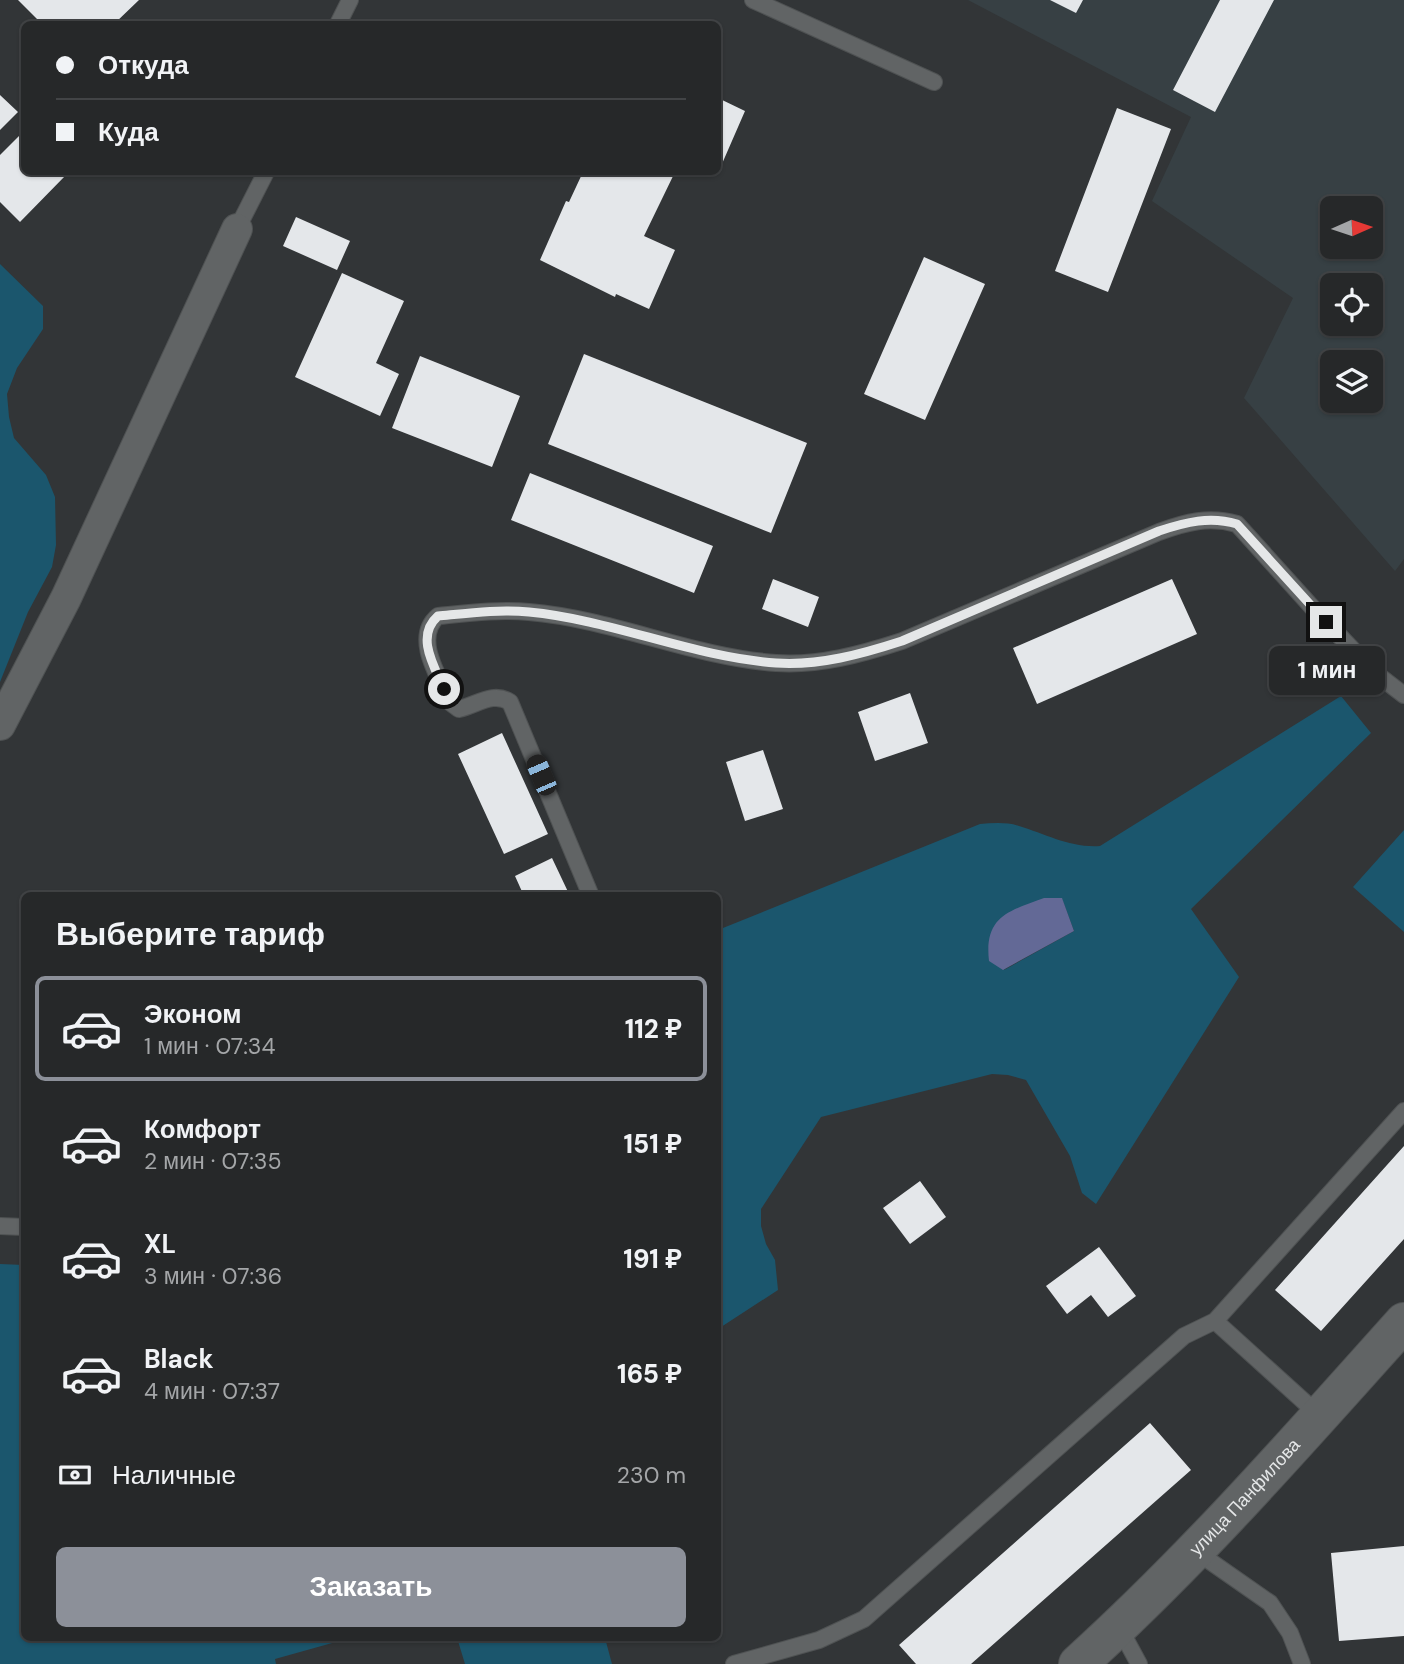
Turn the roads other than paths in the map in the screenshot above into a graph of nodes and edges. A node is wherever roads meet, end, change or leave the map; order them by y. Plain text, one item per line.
1 (350, 0) edge
2 (753, 0) edge
3 (340, 21) edge
4 (934, 82) dead end
5 (264, 175) edge
6 (237, 229) joint
7 (1404, 695) edge
8 (0, 725) edge
9 (589, 892) edge
10 (1404, 1111) edge
11 (0, 1226) edge
12 (21, 1227) edge
13 (1216, 1321) junction
14 (1404, 1322) edge
15 (1320, 1416) junction
16 (1194, 1550) junction
17 (1119, 1627) junction
18 (734, 1664) edge
19 (1078, 1664) edge
20 (1139, 1664) edge
21 (1302, 1664) edge

1 - 3 lane
2 - 4 lane
5 - 6 lane
6 - 8 street
7 - 9 lane
10 - 13 lane
11 - 12 lane
13 - 15 lane
13 - 18 lane
14 - 15 street, улица Панфилова
15 - 16 street, улица Панфилова
16 - 17 street, улица Панфилова
16 - 21 lane
17 - 19 street, улица Панфилова
17 - 20 lane

